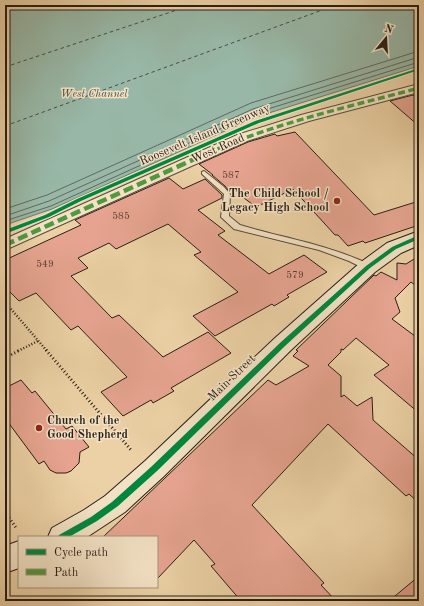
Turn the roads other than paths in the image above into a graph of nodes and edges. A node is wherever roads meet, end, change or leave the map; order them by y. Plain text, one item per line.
1 (419, 88) edge
2 (204, 173) dead end
3 (416, 240) edge
4 (5, 245) edge
5 (368, 267) junction
6 (64, 536) edge
7 (18, 542) edge
8 (5, 560) edge

1 - 4 street, West Road
2 - 5 lane
3 - 5 street, Main Street
5 - 6 street, Main Street
7 - 8 street

